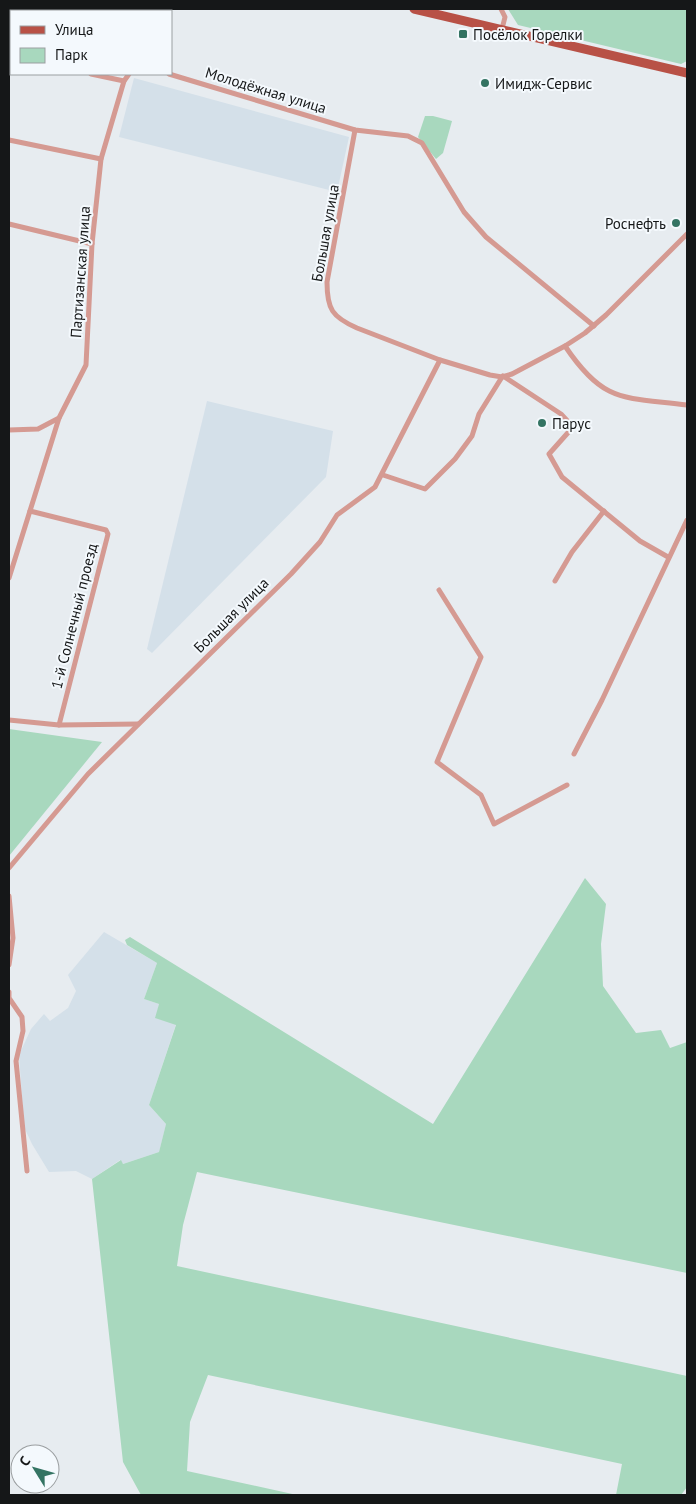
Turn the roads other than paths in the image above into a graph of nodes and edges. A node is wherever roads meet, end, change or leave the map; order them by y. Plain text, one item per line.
1 (414, 9) edge
2 (501, 9) edge
3 (451, 13) edge
4 (502, 29) junction
5 (687, 73) edge
6 (96, 75) edge
7 (128, 75) edge
8 (172, 75) edge
9 (124, 81) junction
10 (355, 130) junction
11 (9, 140) edge
12 (101, 159) junction
13 (9, 224) edge
14 (687, 234) edge
15 (92, 244) junction
16 (594, 326) junction
17 (565, 346) junction
18 (440, 360) junction
19 (502, 376) junction
20 (687, 405) edge
21 (60, 418) junction
22 (9, 430) edge
23 (383, 475) junction
24 (30, 511) junction
25 (604, 511) junction
26 (687, 520) edge
27 (668, 557) junction
28 (9, 578) edge
29 (555, 581) dead end
30 (439, 590) dead end
31 (9, 720) edge
32 (138, 724) junction
33 (59, 725) junction
34 (574, 754) dead end
35 (567, 785) dead end
36 (9, 868) edge
37 (9, 896) edge
38 (9, 965) edge
39 (9, 992) edge
40 (27, 1171) dead end

1 - 3 main road
2 - 4 street
3 - 4 main road
4 - 5 main road
6 - 9 street
7 - 9 street, Партизанская улица
8 - 10 street, Молодёжная улица
9 - 12 street, Партизанская улица
10 - 16 street, Молодёжная улица
10 - 18 street, Большая улица
11 - 12 street
12 - 15 street, Партизанская улица
13 - 15 street
14 - 16 street
15 - 21 street, Партизанская улица
16 - 17 street
17 - 19 street
17 - 20 street
18 - 19 street, Большая улица
18 - 23 street, Большая улица
19 - 23 street
19 - 25 street
21 - 22 street
21 - 24 street, Партизанская улица
23 - 32 street, Большая улица
24 - 28 street, Партизанская улица
24 - 33 street, 1-й Солнечный проезд
25 - 27 street
25 - 29 street
26 - 27 street
27 - 34 street
30 - 35 street
31 - 33 street
32 - 33 street
32 - 36 street, Большая улица
37 - 38 street
39 - 40 street

